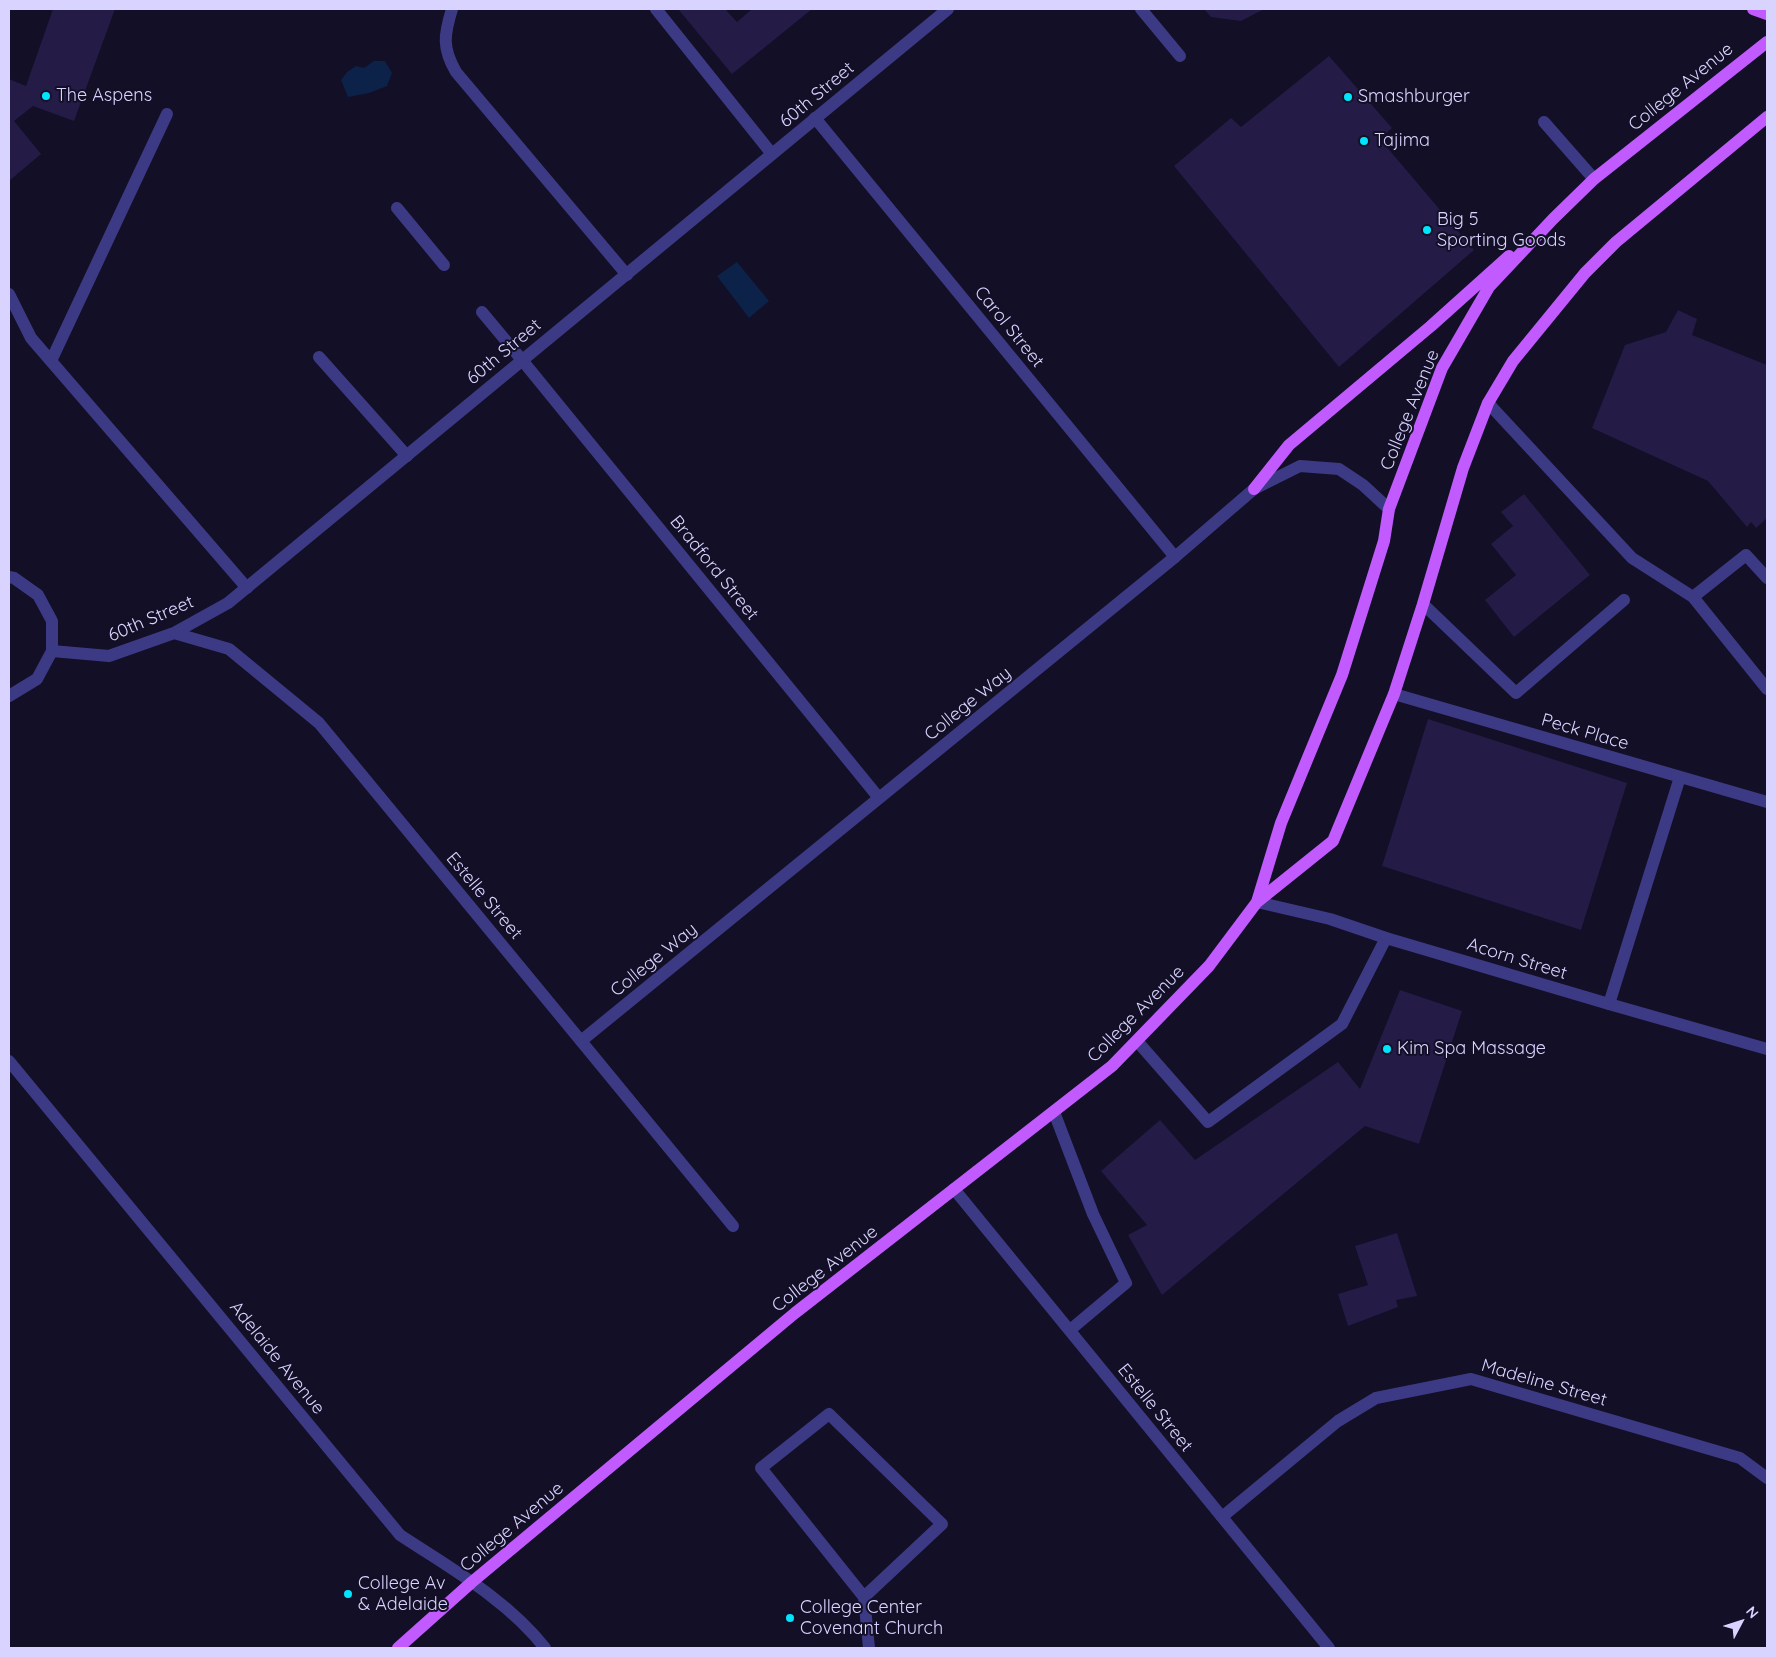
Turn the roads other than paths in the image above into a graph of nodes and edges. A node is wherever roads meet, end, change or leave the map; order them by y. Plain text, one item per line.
1 (452, 9) edge
2 (656, 9) edge
3 (948, 9) edge
4 (1141, 9) edge
5 (1753, 9) edge
6 (1767, 14) edge
7 (1767, 42) edge
8 (1180, 56) dead end
9 (167, 114) dead end
10 (1767, 117) edge
11 (815, 118) junction
12 (1544, 122) dead end
13 (772, 154) junction
14 (1594, 179) junction
15 (397, 208) dead end
16 (1553, 219) junction
17 (444, 265) dead end
18 (626, 274) junction
19 (9, 294) edge
20 (482, 312) dead end
21 (319, 357) dead end
22 (522, 360) junction
23 (51, 361) junction
24 (1488, 403) junction
25 (407, 456) junction
26 (1254, 489) junction
27 (1389, 509) junction
28 (1175, 557) junction
29 (9, 577) edge
30 (1767, 578) edge
31 (247, 588) junction
32 (1692, 597) junction
33 (1624, 600) dead end
34 (1423, 604) junction
35 (174, 633) junction
36 (52, 651) junction
37 (1767, 689) edge
38 (1394, 694) junction
39 (9, 696) edge
40 (1680, 777) junction
41 (879, 798) junction
42 (1767, 802) edge
43 (1257, 902) junction
44 (1386, 938) junction
45 (1609, 1004) junction
46 (581, 1041) junction
47 (1137, 1041) junction
48 (1767, 1049) edge
49 (9, 1060) edge
50 (1054, 1112) junction
51 (954, 1189) junction
52 (733, 1226) dead end
53 (1070, 1330) junction
54 (1767, 1478) edge
55 (1222, 1518) junction
56 (472, 1582) junction
57 (864, 1597) junction
58 (398, 1648) edge
59 (545, 1648) edge
60 (870, 1648) edge
61 (1329, 1648) edge

1 - 18 street
2 - 13 street
3 - 11 street, 60th Street
4 - 8 street
5 - 6 main road
7 - 14 main road, College Avenue
9 - 23 street
10 - 24 main road, College Avenue
11 - 13 street, 60th Street
11 - 28 street, Carol Street
12 - 14 street
13 - 18 street, 60th Street
14 - 16 main road, College Avenue
15 - 17 street
16 - 26 main road
16 - 27 main road, College Avenue
18 - 22 street, 60th Street
19 - 23 street
20 - 22 street, Bradford Street
21 - 25 street
22 - 25 street, 60th Street
22 - 41 street, Bradford Street
23 - 31 street
24 - 32 street
24 - 34 main road, College Avenue
25 - 31 street, 60th Street
26 - 27 street, College Way
26 - 28 street, College Way
27 - 43 main road, College Avenue
28 - 41 street, College Way
29 - 36 street
30 - 32 street
31 - 35 street, 60th Street
32 - 37 street
33 - 34 street
34 - 38 main road, College Avenue
35 - 36 street, 60th Street
35 - 46 street, Estelle Street
36 - 39 street
38 - 40 street, Peck Place
38 - 43 main road, College Avenue
40 - 42 street, Peck Place
40 - 45 street
41 - 46 street, College Way
43 - 44 street, Acorn Street
43 - 47 main road, College Avenue
44 - 45 street, Acorn Street
44 - 47 street
45 - 48 street, Acorn Street
46 - 52 street, Estelle Street
47 - 50 main road, College Avenue
49 - 56 street, Adelaide Avenue
50 - 51 main road, College Avenue
50 - 53 street
51 - 53 street, Estelle Street
51 - 56 main road, College Avenue
53 - 55 street, Estelle Street
54 - 55 street, Madeline Street
55 - 61 street, Estelle Street
56 - 58 main road, College Avenue
56 - 59 street, Adelaide Avenue
57 - 57 street
57 - 60 street

